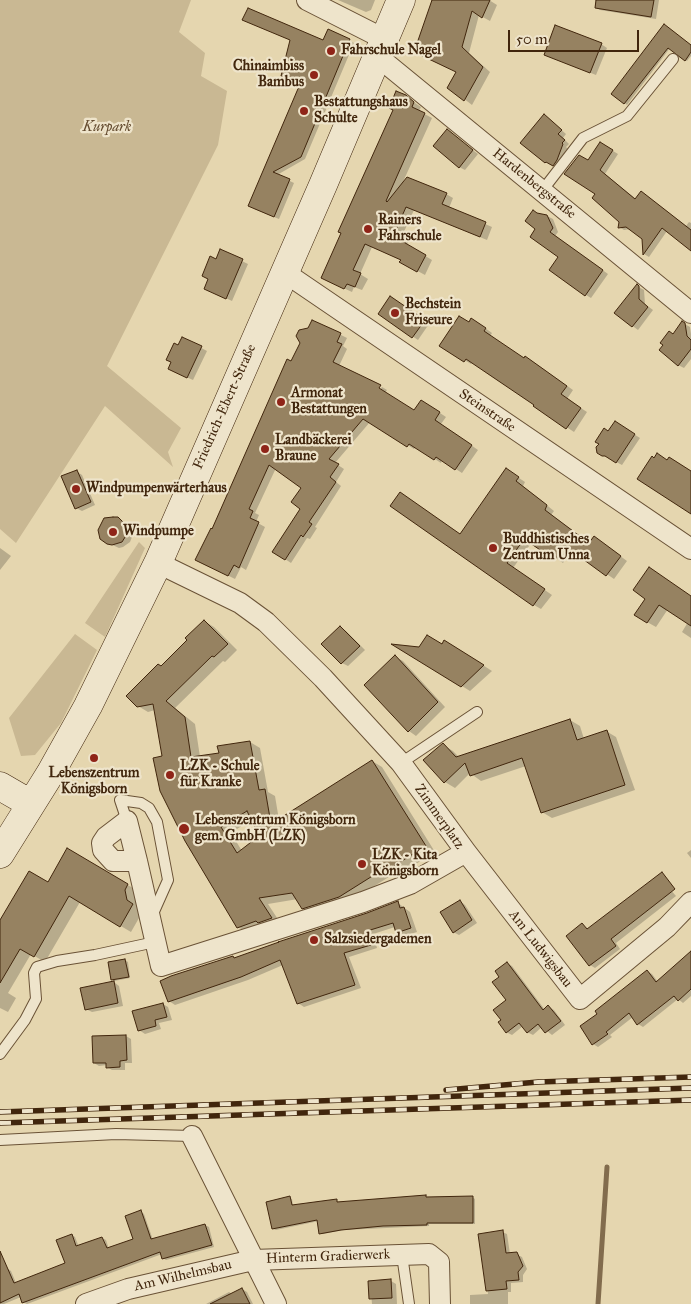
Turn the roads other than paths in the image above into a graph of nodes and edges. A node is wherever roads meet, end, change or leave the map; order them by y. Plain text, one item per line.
1 (306, 0) edge
2 (401, 0) edge
3 (381, 48) junction
4 (673, 58) dead end
5 (542, 191) junction
6 (284, 272) junction
7 (691, 313) edge
8 (691, 549) edge
9 (158, 563) junction
10 (477, 712) dead end
11 (401, 763) junction
12 (0, 786) edge
13 (31, 804) junction
14 (127, 821) junction
15 (466, 852) junction
16 (0, 854) edge
17 (137, 861) junction
18 (691, 902) edge
19 (150, 919) junction
20 (155, 942) junction
21 (0, 1054) edge
22 (192, 1136) joint
23 (0, 1140) edge
24 (402, 1255) junction
25 (253, 1260) junction
26 (86, 1304) edge
27 (276, 1304) edge
28 (409, 1304) edge
29 (440, 1304) edge

1 - 3 street, Hardenbergstraße
2 - 3 main road, Friedrich-Ebert-Straße
3 - 5 street, Hardenbergstraße
3 - 6 main road, Friedrich-Ebert-Straße
4 - 5 lane
5 - 7 street, Hardenbergstraße
6 - 8 street, Steinstraße
6 - 9 main road, Friedrich-Ebert-Straße
9 - 11 street, Zimmerplatz
9 - 13 main road, Friedrich-Ebert-Straße
10 - 11 lane
11 - 15 street, Zimmerplatz
12 - 13 main road
13 - 16 main road, Friedrich-Ebert-Straße
14 - 17 street, Zimmerplatz
14 - 17 street
14 - 19 lane
15 - 18 street, Am Ludwigsbau
15 - 20 street, Zimmerplatz
17 - 19 street, Zimmerplatz
19 - 20 street, Zimmerplatz
20 - 21 lane
22 - 23 lane
22 - 25 street, Hinterm Gradierwerk
24 - 25 street, Hinterm Gradierwerk
24 - 28 lane, Hinterm Gradierwerk
24 - 29 street, Hinterm Gradierwerk
25 - 26 street, Am Wilhelmsbau
25 - 27 street, Hinterm Gradierwerk

